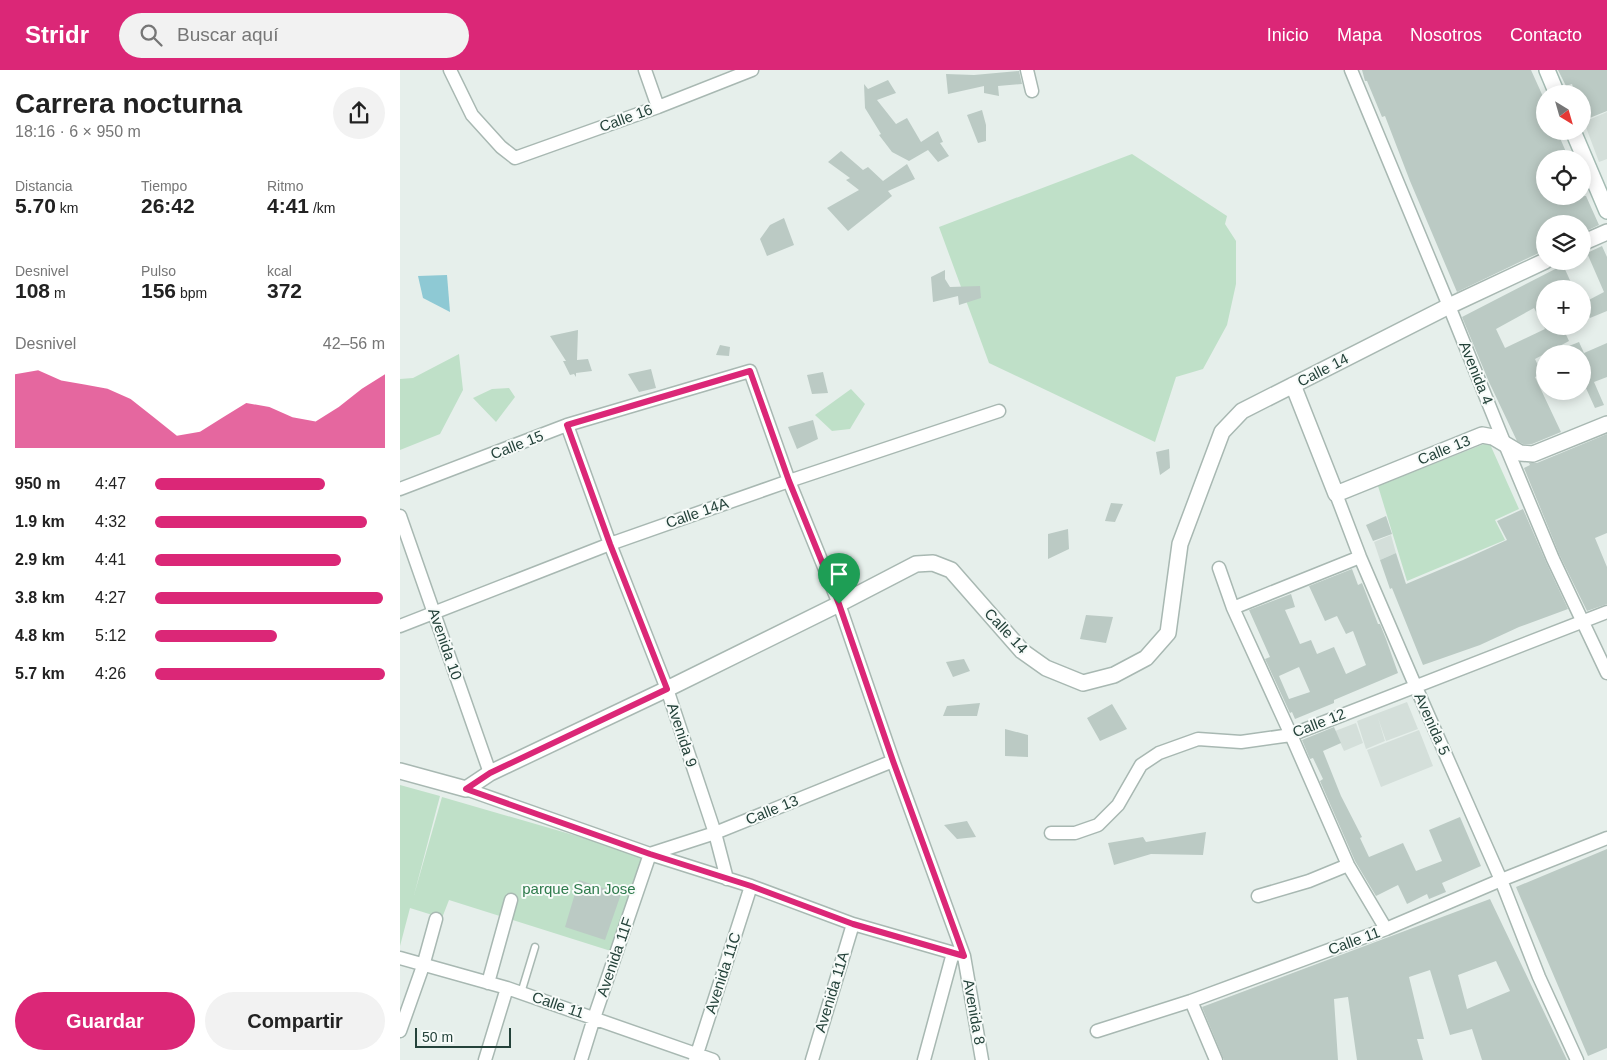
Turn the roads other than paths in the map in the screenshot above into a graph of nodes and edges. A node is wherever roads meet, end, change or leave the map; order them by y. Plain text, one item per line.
1 (450, 70) edge
2 (645, 70) edge
3 (752, 70) edge
4 (1027, 70) edge
5 (1351, 70) edge
6 (1547, 70) edge
7 (1553, 85) edge
8 (1032, 91) dead end
9 (658, 107) junction
10 (1577, 140) edge
11 (1607, 212) edge
12 (1607, 232) edge
13 (1591, 239) edge
14 (1536, 265) edge
15 (1449, 306) junction
16 (750, 371) joint
17 (1293, 385) junction
18 (999, 411) dead end
19 (1607, 424) edge
20 (567, 425) junction
21 (1504, 442) junction
22 (789, 481) junction
23 (400, 489) edge
24 (1336, 494) junction
25 (400, 516) edge
26 (610, 544) junction
27 (1360, 557) junction
28 (1219, 568) dead end
29 (839, 604) junction
30 (1233, 608) junction
31 (1607, 612) edge
32 (434, 614) junction
33 (1582, 620) junction
34 (400, 626) edge
35 (1607, 673) edge
36 (1415, 685) junction
37 (667, 689) junction
38 (1291, 735) junction
39 (893, 761) junction
40 (400, 771) edge
41 (490, 773) junction
42 (466, 789) junction
43 (715, 833) junction
44 (1052, 833) dead end
45 (1607, 838) edge
46 (650, 854) junction
47 (1348, 865) junction
48 (727, 878) junction
49 (1501, 880) junction
50 (751, 886) junction
51 (1258, 896) dead end
52 (511, 900) dead end
53 (436, 919) dead end
54 (853, 924) junction
55 (1386, 929) junction
56 (535, 947) dead end
57 (959, 955) junction
58 (400, 958) edge
59 (423, 966) junction
60 (488, 983) junction
61 (507, 988) junction
62 (521, 993) junction
63 (1191, 1001) junction
64 (594, 1018) junction
65 (400, 1031) edge
66 (1097, 1031) dead end
67 (696, 1057) edge
68 (485, 1060) edge
69 (581, 1060) edge
70 (713, 1060) edge
71 (812, 1060) edge
72 (924, 1060) edge
73 (982, 1060) edge
74 (1216, 1060) edge
75 (1577, 1060) edge

1 - 9 street, Calle 16
2 - 9 street
3 - 9 street, Calle 16
4 - 8 street
5 - 15 street, Avenida 4
6 - 7 street
10 - 11 street
12 - 13 street
14 - 15 street, Calle 14
15 - 17 street, Calle 14
15 - 21 street, Avenida 4
16 - 20 street, Calle 15
16 - 22 street, Avenida 8
17 - 24 street, Avenida 5
17 - 29 street, Calle 14
18 - 22 street, Calle 14A
19 - 21 street, Calle 13
20 - 23 street, Calle 15
20 - 26 street, Avenida 9
21 - 24 street, Calle 13
21 - 33 street, Avenida 4
22 - 26 street, Calle 14A
22 - 29 street, Avenida 8
24 - 27 street, Avenida 5
25 - 32 street, Avenida 10
26 - 32 street, Calle 14A
26 - 37 street, Avenida 9
27 - 30 street
27 - 36 street, Avenida 5
28 - 30 street
29 - 37 street, Calle 14
29 - 39 street, Avenida 8
30 - 38 street
31 - 33 street, Calle 12
32 - 34 street, Calle 14A
32 - 41 street, Avenida 10
33 - 35 street, Avenida 4
33 - 36 street, Calle 12
36 - 38 street, Calle 12
36 - 49 street, Avenida 5
37 - 41 street, Calle 14
37 - 43 street, Avenida 9
38 - 44 street, Calle 12
38 - 47 street
39 - 43 street, Calle 13
39 - 57 street, Avenida 8
40 - 42 street
41 - 42 street, Calle 14
42 - 46 street
43 - 46 street, Calle 13
43 - 48 street, Avenida 9
45 - 49 street, Calle 11
46 - 48 street
46 - 64 street, Avenida 11F
47 - 51 street
47 - 55 street
48 - 50 street
49 - 55 street, Calle 11
49 - 75 street, Avenida 5
50 - 54 street
50 - 67 street, Avenida 11C
52 - 60 street
53 - 59 street
54 - 57 street
54 - 71 street, Avenida 11A
55 - 63 street, Calle 11
56 - 62 lane
57 - 72 street
57 - 73 street, Avenida 8
58 - 59 street, Calle 11
59 - 60 street, Calle 11
59 - 65 street
60 - 61 street, Calle 11
61 - 62 street, Calle 11
61 - 68 street
62 - 64 street, Calle 11
63 - 66 street, Calle 11
63 - 74 street
64 - 67 street, Calle 11
64 - 69 street, Avenida 11F
67 - 70 street, Calle 11

